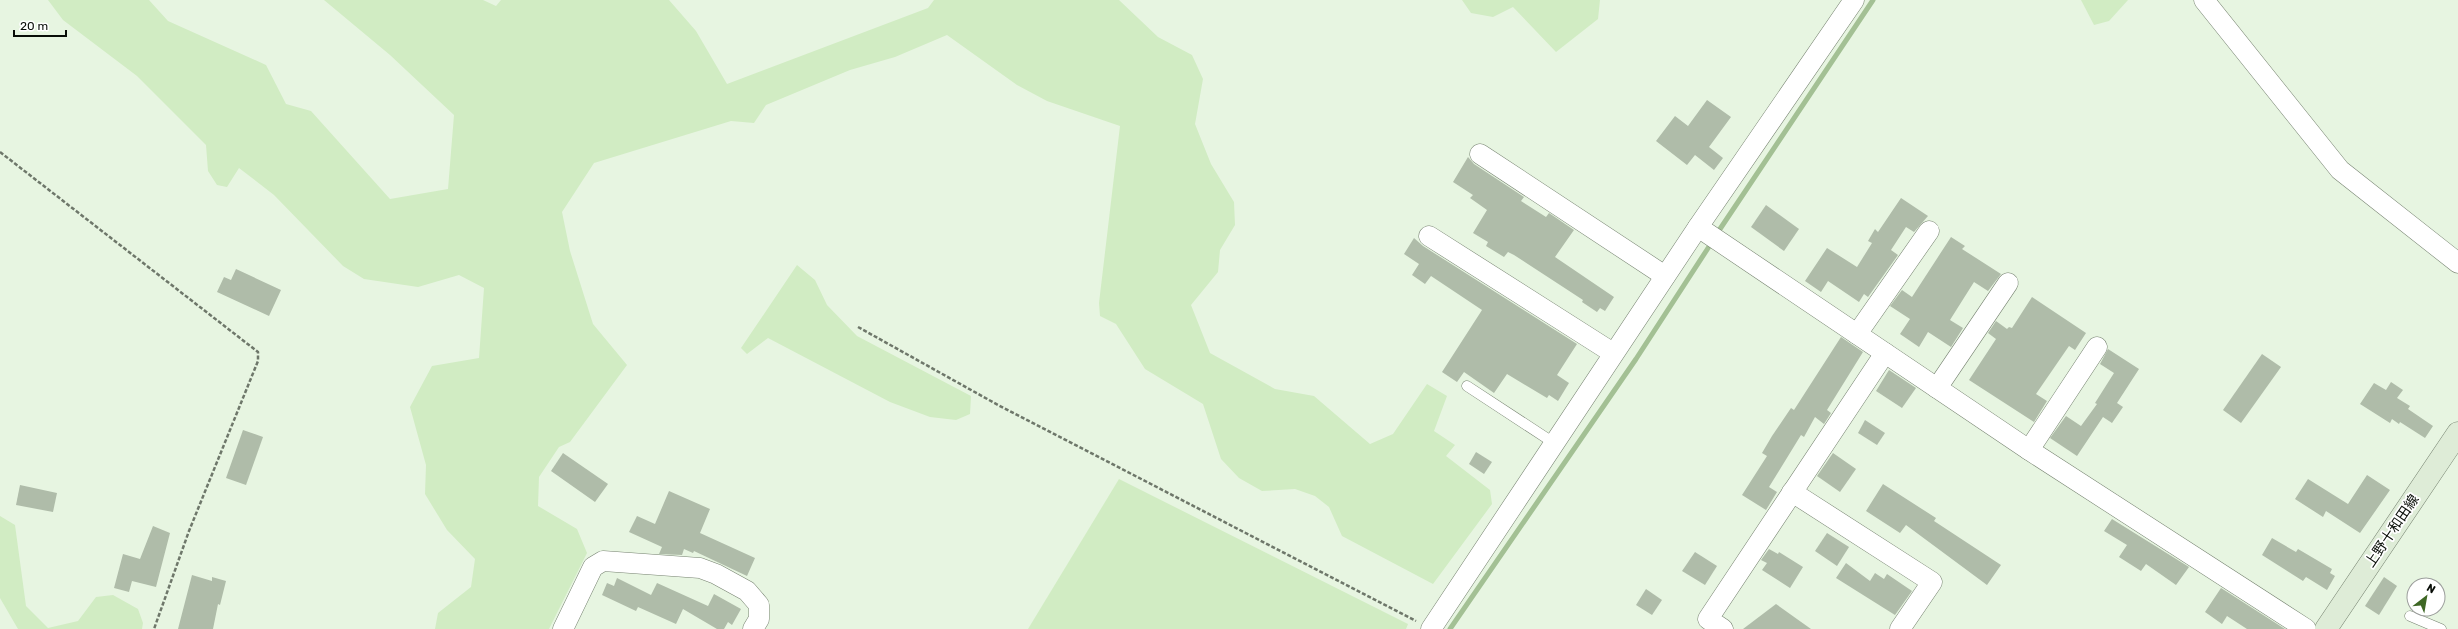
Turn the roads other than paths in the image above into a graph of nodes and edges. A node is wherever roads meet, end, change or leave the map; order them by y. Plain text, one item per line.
1 (1854, 0) edge
2 (2204, 0) edge
3 (1480, 154) dead end
4 (1929, 231) dead end
5 (1709, 234) junction
6 (1429, 236) dead end
7 (2458, 263) edge
8 (1665, 276) junction
9 (2008, 283) dead end
10 (1857, 334) junction
11 (2097, 346) dead end
12 (1613, 353) junction
13 (1885, 353) junction
14 (1467, 386) dead end
15 (1937, 388) junction
16 (2458, 433) edge
17 (1554, 443) junction
18 (2029, 450) junction
19 (1792, 492) junction
20 (2412, 617) edge
21 (2332, 627) edge
22 (563, 629) edge
23 (753, 629) edge
24 (1431, 629) edge
25 (1723, 629) edge
26 (1900, 629) edge
27 (2306, 629) edge
28 (2441, 629) edge

1 - 5 street
2 - 7 street
3 - 8 street
4 - 10 street
5 - 8 street
5 - 10 street
6 - 12 street
8 - 12 street
9 - 15 street
10 - 13 street
11 - 18 street
12 - 17 street
13 - 15 street
13 - 19 street
14 - 17 lane
15 - 18 street
16 - 21 main road, 上野十和田線
17 - 24 street
18 - 27 street
19 - 25 street
19 - 26 street
20 - 28 lane
22 - 23 street

